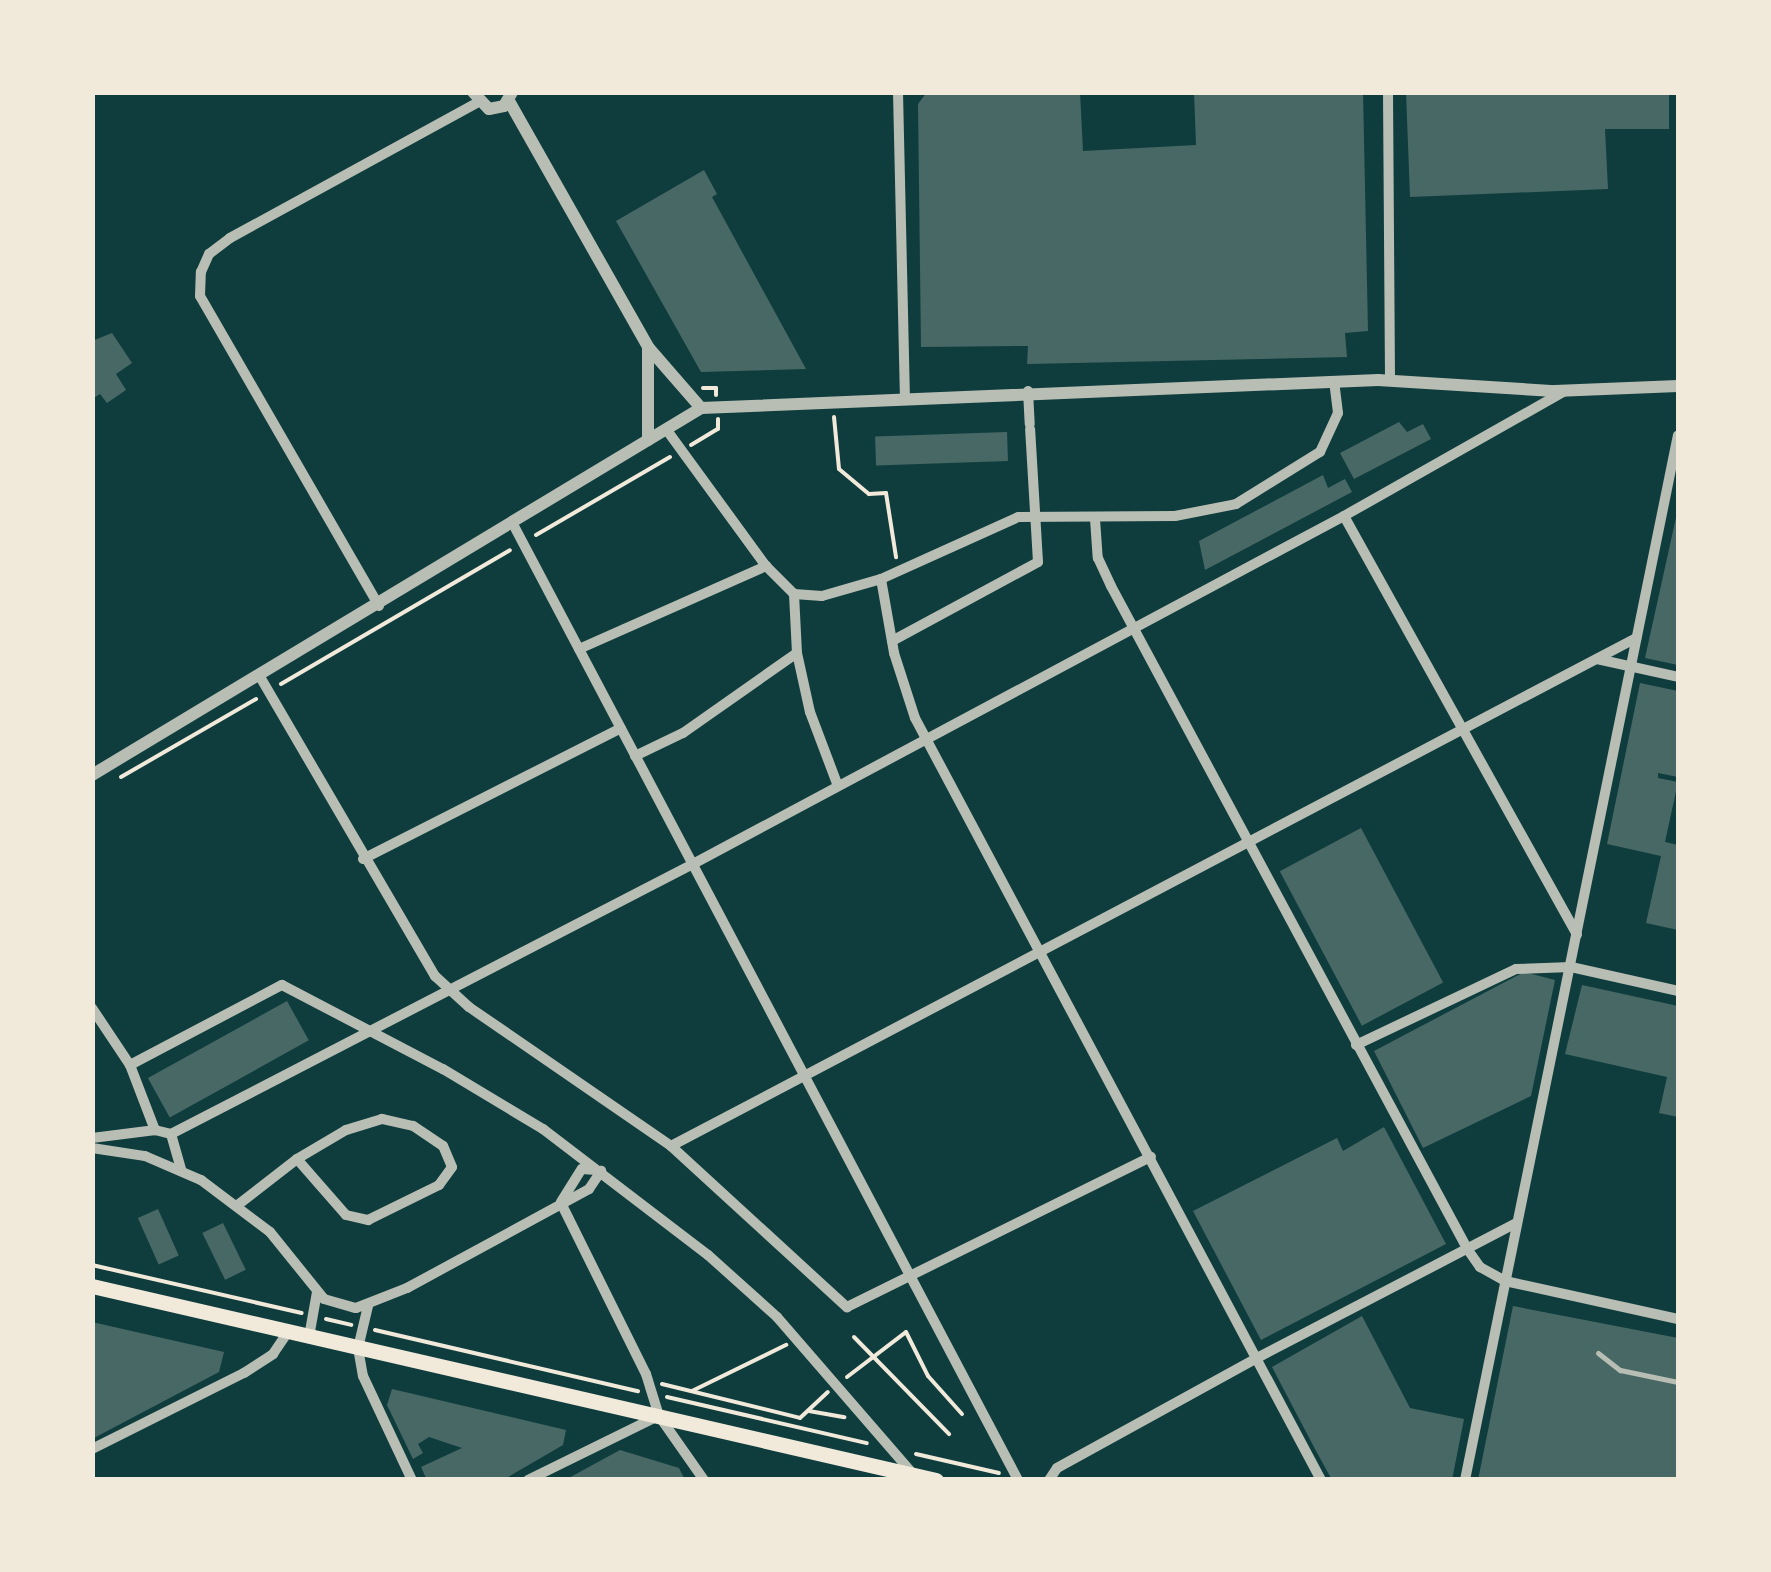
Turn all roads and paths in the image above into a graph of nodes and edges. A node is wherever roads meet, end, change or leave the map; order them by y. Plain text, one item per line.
1 (898, 92) edge
2 (1388, 92) edge
3 (510, 97) edge
4 (475, 98) edge
5 (648, 347) junction
6 (1390, 380) junction
7 (1334, 381) junction
8 (685, 382) dead end
9 (1678, 386) edge
10 (1028, 390) junction
11 (1566, 390) junction
12 (905, 395) junction
13 (828, 398) junction
14 (717, 406) junction
15 (701, 408) junction
16 (666, 429) junction
17 (1678, 434) edge
18 (648, 440) junction
19 (680, 452) junction
20 (1344, 516) junction
21 (1032, 518) junction
22 (1094, 519) junction
23 (514, 526) junction
24 (522, 543) junction
25 (766, 566) junction
26 (900, 572) junction
27 (882, 579) junction
28 (794, 594) junction
29 (379, 607) junction
30 (1133, 627) junction
31 (1636, 638) junction
32 (892, 641) junction
33 (579, 649) junction
34 (797, 653) junction
35 (1597, 659) junction
36 (1631, 666) junction
37 (259, 675) junction
38 (1678, 677) edge
39 (268, 691) junction
40 (621, 728) junction
41 (1463, 729) junction
42 (926, 738) junction
43 (635, 756) junction
44 (92, 775) edge
45 (108, 784) dead end
46 (838, 786) junction
47 (1246, 843) junction
48 (363, 859) junction
49 (693, 864) junction
50 (1578, 935) junction
51 (1040, 951) junction
52 (1572, 967) junction
53 (449, 991) junction
54 (1678, 991) edge
55 (92, 1008) edge
56 (364, 1033) junction
57 (1356, 1045) junction
58 (130, 1066) junction
59 (805, 1074) junction
60 (154, 1130) junction
61 (171, 1134) junction
62 (92, 1138) edge
63 (671, 1146) junction
64 (92, 1148) edge
65 (1151, 1157) junction
66 (298, 1158) junction
67 (181, 1170) junction
68 (601, 1171) junction
69 (561, 1203) junction
70 (239, 1204) junction
71 (1516, 1223) junction
72 (1468, 1250) junction
73 (92, 1265) edge
74 (914, 1280) junction
75 (1506, 1281) junction
76 (92, 1286) edge
77 (318, 1292) junction
78 (368, 1306) junction
79 (313, 1316) junction
80 (1678, 1319) edge
81 (363, 1328) junction
82 (288, 1332) junction
83 (308, 1336) junction
84 (854, 1337) dead end
85 (797, 1340) junction
86 (358, 1348) junction
87 (1598, 1353) dead end
88 (1257, 1358) junction
89 (845, 1379) dead end
90 (648, 1380) junction
91 (1678, 1382) edge
92 (692, 1391) junction
93 (830, 1391) dead end
94 (652, 1394) junction
95 (809, 1411) junction
96 (830, 1414) dead end
97 (962, 1414) dead end
98 (658, 1416) junction
99 (950, 1434) dead end
100 (892, 1448) junction
101 (92, 1449) edge
102 (913, 1474) junction
103 (1017, 1478) edge
104 (412, 1480) edge
105 (528, 1480) edge
106 (704, 1480) edge
107 (936, 1480) edge
108 (1049, 1480) edge
109 (1321, 1480) edge
110 (1465, 1480) edge

1 - 12 street
2 - 6 street
3 - 4 street
3 - 5 street
4 - 29 street
5 - 15 street
5 - 18 street
6 - 7 street
6 - 11 street
7 - 10 street
7 - 22 street
8 - 14 path
9 - 11 street
10 - 12 street
10 - 21 street
11 - 20 street
12 - 13 street
13 - 14 street
13 - 26 path
14 - 15 street
14 - 19 path
15 - 16 street
16 - 18 street
16 - 19 street
17 - 31 street
18 - 23 street
19 - 24 path
19 - 25 street
20 - 30 street
20 - 41 street
21 - 22 street
21 - 26 street
21 - 32 street
22 - 30 street
23 - 24 street
23 - 29 street
24 - 33 street
24 - 39 path
25 - 28 street
25 - 33 street
26 - 27 street
27 - 28 street
27 - 32 street
28 - 34 street
29 - 37 street
30 - 42 street
30 - 47 street
31 - 35 street
31 - 36 street
32 - 42 street
33 - 40 street
34 - 43 street
34 - 46 street
35 - 36 street
35 - 41 street
36 - 38 street
36 - 50 street
37 - 39 street
37 - 44 street
39 - 45 path
39 - 48 street
40 - 43 street
40 - 48 street
41 - 47 street
41 - 50 street
42 - 46 street
42 - 51 street
43 - 49 street
46 - 49 street
47 - 51 street
47 - 57 street
48 - 53 street
49 - 53 street
49 - 59 street
50 - 52 street
51 - 59 street
51 - 65 street
52 - 54 street
52 - 57 street
52 - 71 street
53 - 56 street
53 - 63 street
55 - 58 street
56 - 58 street
56 - 61 street
56 - 68 street
57 - 72 street
58 - 60 street
59 - 63 street
59 - 74 street
60 - 61 street
60 - 62 street
61 - 67 street
63 - 74 street
64 - 67 street
65 - 74 street
65 - 88 street
66 - 66 street
66 - 70 street
67 - 70 street
68 - 69 street
68 - 69 street
68 - 85 street
69 - 78 street
69 - 90 street
70 - 77 street
71 - 72 street
71 - 75 street
72 - 75 street
72 - 88 street
73 - 79 path
74 - 103 street
75 - 80 street
75 - 110 street
76 - 82 main road
77 - 78 street
77 - 79 street
78 - 81 street
79 - 81 path
79 - 83 street
81 - 86 street
81 - 94 path
82 - 83 main road
82 - 101 street
83 - 86 main road
84 - 99 path
85 - 92 path
85 - 100 street
86 - 98 main road
86 - 104 street
87 - 91 lane
88 - 108 street
88 - 109 street
89 - 97 path
90 - 92 path
90 - 94 street
92 - 95 path
93 - 95 path
94 - 98 street
94 - 100 path
95 - 96 path
98 - 102 main road
98 - 105 street
98 - 106 street
100 - 102 street
100 - 103 path
102 - 107 main road

